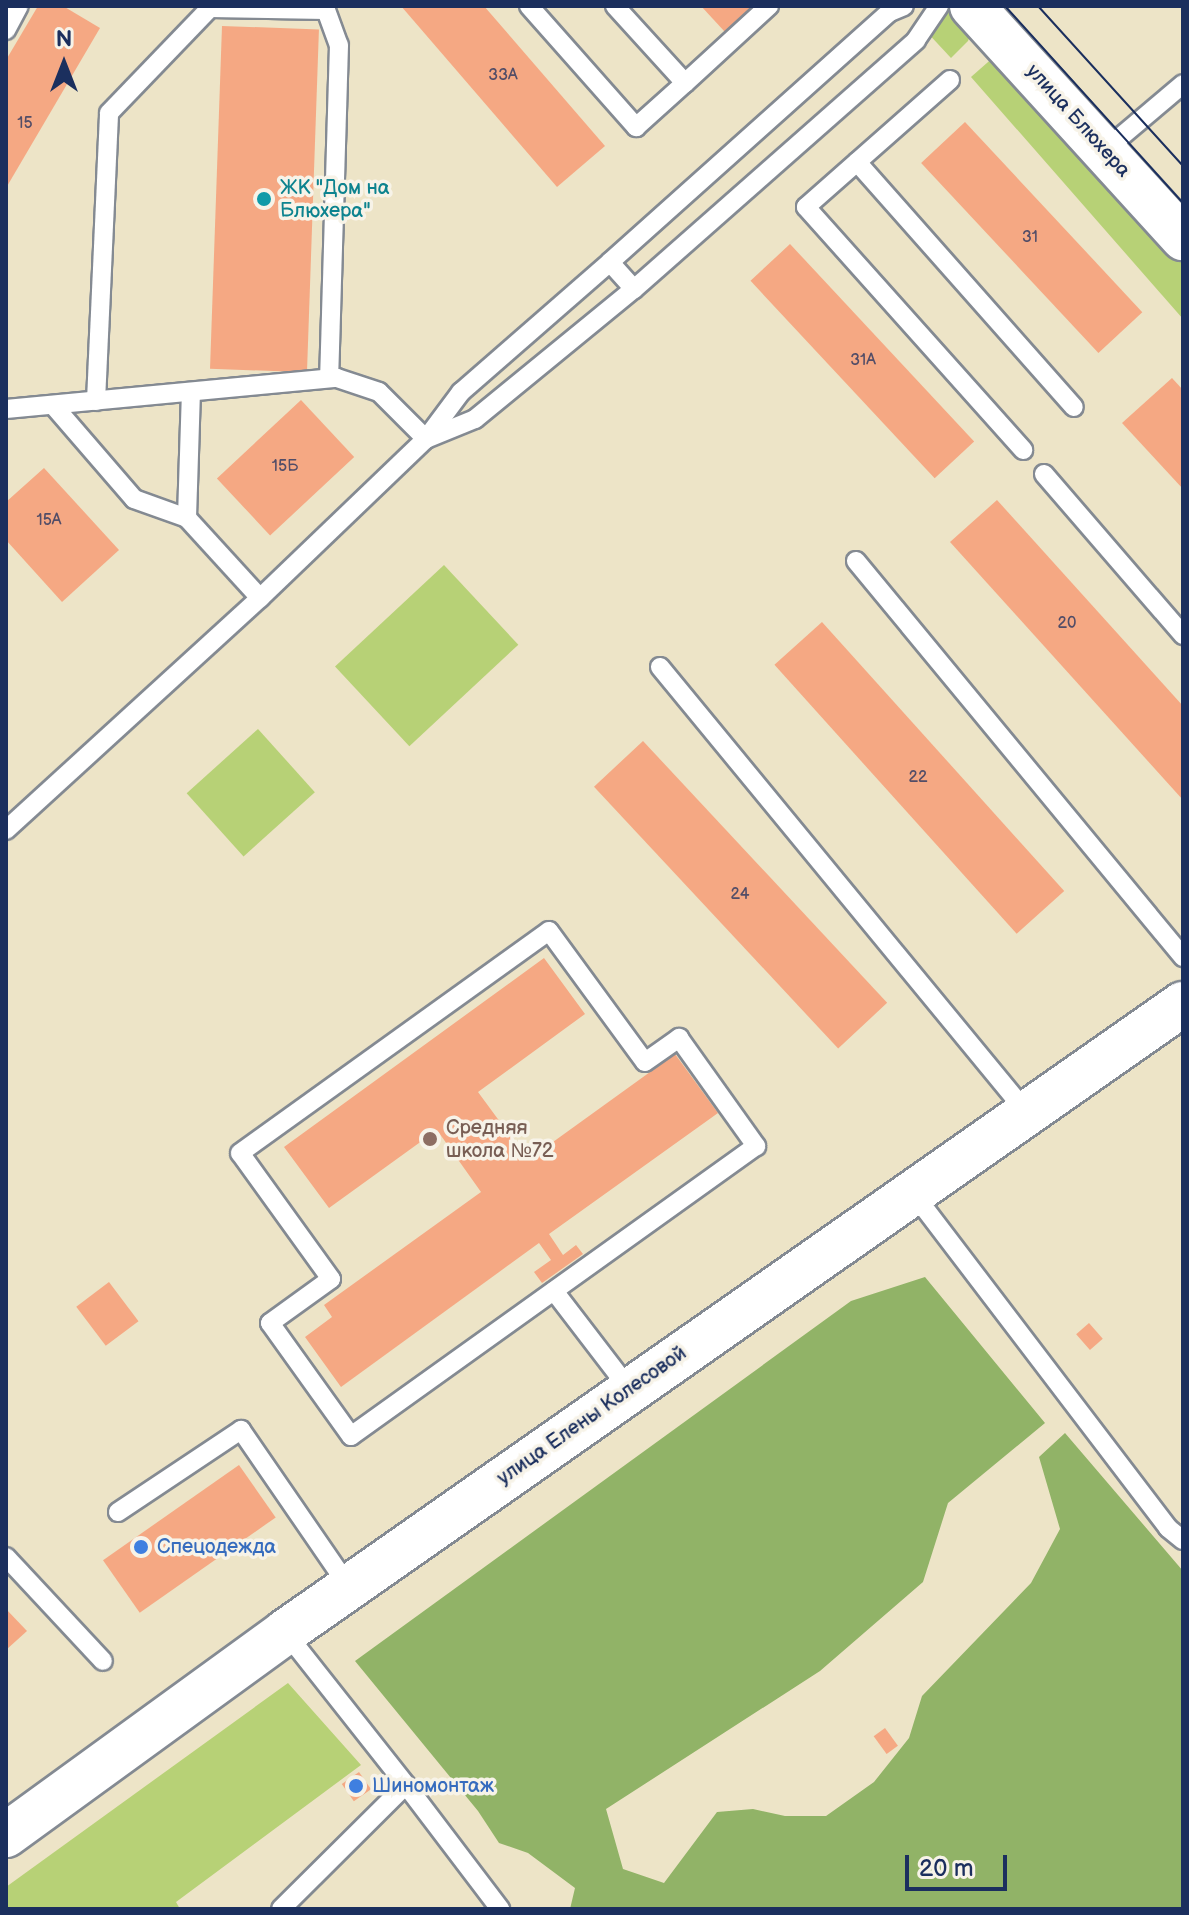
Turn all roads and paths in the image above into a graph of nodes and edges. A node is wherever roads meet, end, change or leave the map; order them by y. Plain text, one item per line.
1 (19, 6) edge
2 (529, 6) edge
3 (615, 6) edge
4 (769, 6) edge
5 (904, 6) edge
6 (939, 6) edge
7 (972, 6) edge
8 (6, 30) edge
9 (950, 80) dead end
10 (685, 83) junction
11 (1183, 84) edge
12 (1105, 150) junction
13 (857, 162) junction
14 (1183, 238) edge
15 (610, 262) junction
16 (634, 289) junction
17 (329, 378) junction
18 (191, 392) junction
19 (96, 401) junction
20 (53, 405) junction
21 (1074, 407) dead end
22 (6, 409) edge
23 (426, 439) junction
24 (1023, 450) dead end
25 (1044, 474) dead end
26 (187, 518) junction
27 (856, 561) dead end
28 (260, 598) junction
29 (1183, 635) edge
30 (660, 667) dead end
31 (6, 830) edge
32 (1183, 957) edge
33 (1183, 1004) edge
34 (1028, 1115) junction
35 (913, 1193) junction
36 (554, 1291) junction
37 (630, 1390) junction
38 (118, 1512) dead end
39 (1183, 1540) edge
40 (6, 1557) edge
41 (349, 1587) junction
42 (285, 1632) junction
43 (103, 1661) dead end
44 (406, 1785) junction
45 (6, 1835) edge
46 (281, 1909) edge
47 (500, 1909) edge

1 - 8 lane
2 - 10 lane
3 - 10 lane
4 - 10 lane
5 - 15 lane
6 - 16 lane
7 - 12 street, улица Блюхера
9 - 13 lane
11 - 12 lane
12 - 14 street, улица Блюхера
13 - 21 lane
13 - 24 lane
15 - 16 lane
15 - 23 lane
16 - 23 lane
17 - 18 lane
17 - 19 lane
17 - 23 lane
18 - 19 lane
18 - 26 lane
19 - 20 lane
20 - 22 lane
20 - 26 lane
23 - 28 lane
25 - 29 lane
26 - 28 lane
27 - 32 lane
28 - 31 lane
30 - 34 lane
33 - 34 street, улица Елены Колесовой
34 - 35 street, улица Елены Колесовой
35 - 37 street, улица Елены Колесовой
35 - 39 lane
36 - 36 lane
36 - 37 lane
37 - 41 street, улица Елены Колесовой
38 - 41 lane
40 - 43 lane
41 - 42 street, улица Елены Колесовой
42 - 44 lane
42 - 45 street, улица Елены Колесовой
44 - 46 lane
44 - 47 lane

